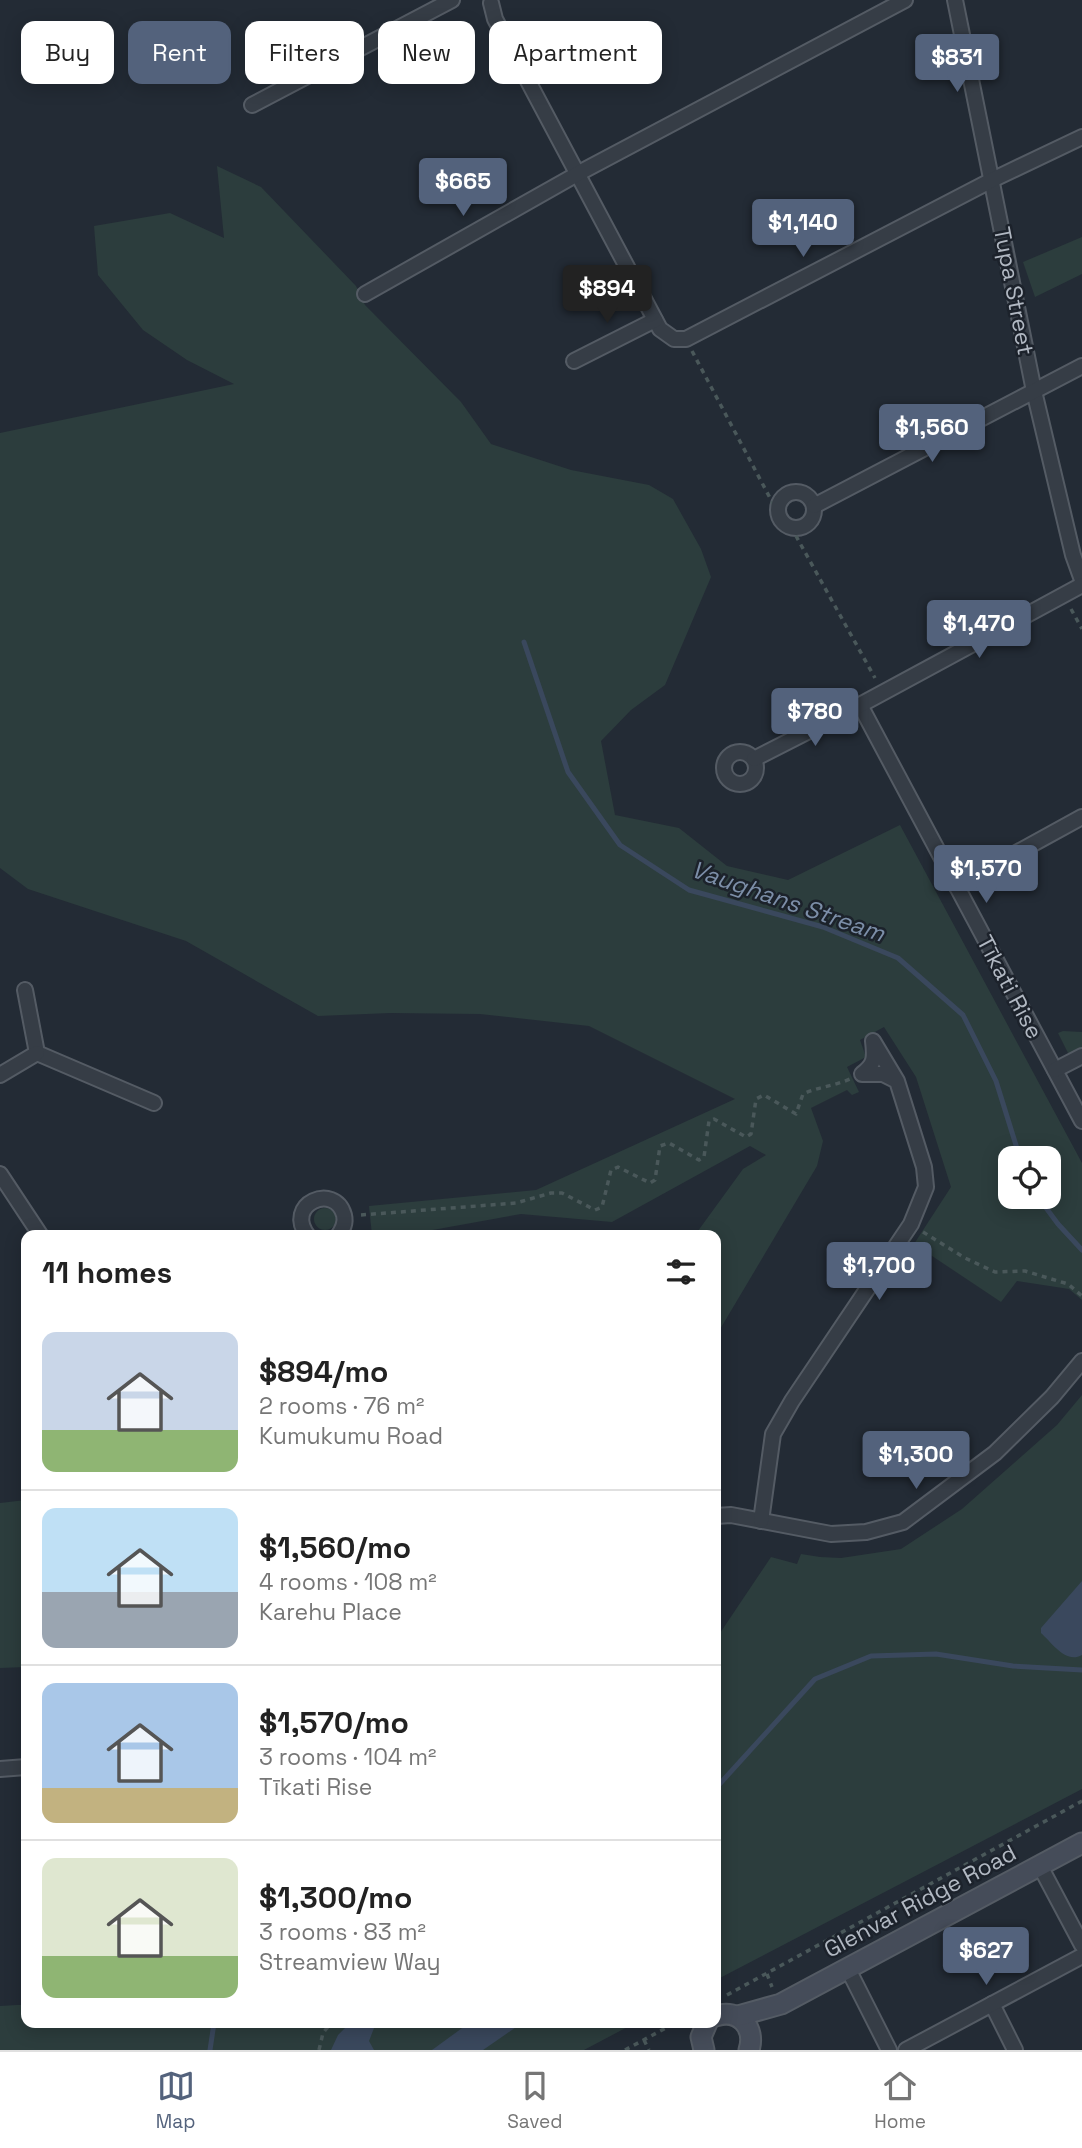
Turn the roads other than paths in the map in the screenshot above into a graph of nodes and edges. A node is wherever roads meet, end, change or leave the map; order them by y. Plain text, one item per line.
1 (452, 0) edge
2 (905, 0) edge
3 (956, 0) edge
4 (488, 1) edge
5 (252, 105) dead end
6 (1082, 137) edge
7 (579, 173) junction
8 (992, 180) junction
9 (365, 293) dead end
10 (655, 320) junction
11 (574, 361) dead end
12 (1082, 366) edge
13 (1034, 391) junction
14 (814, 506) junction
15 (1082, 582) edge
16 (860, 705) junction
17 (754, 759) dead end
18 (1082, 817) edge
19 (956, 886) junction
20 (25, 990) dead end
21 (37, 1053) junction
22 (1082, 1056) edge
23 (1055, 1070) junction
24 (0, 1075) edge
25 (897, 1081) junction
26 (154, 1103) dead end
27 (1082, 1121) edge
28 (0, 1174) edge
29 (37, 1230) edge
30 (304, 1230) edge
31 (342, 1230) edge
32 (1082, 1361) edge
33 (721, 1516) edge
34 (761, 1521) junction
35 (21, 1768) edge
36 (0, 1769) edge
37 (1082, 1843) edge
38 (1040, 1866) junction
39 (1082, 1945) edge
40 (1082, 1956) edge
41 (847, 1967) junction
42 (777, 1995) junction
43 (992, 2004) junction
44 (721, 2015) edge
45 (737, 2016) junction
46 (704, 2037) edge
47 (750, 2043) edge
48 (685, 2050) edge
49 (889, 2050) edge
50 (906, 2050) edge
51 (1016, 2050) edge

1 - 5 street
2 - 7 street
3 - 8 street, Tupa Street
4 - 7 street
6 - 8 street
7 - 9 street
7 - 10 street
8 - 10 street
8 - 13 street, Tupa Street
10 - 11 street
12 - 13 street
13 - 14 street
13 - 15 street, Tupa Street
14 - 14 street
15 - 16 street
16 - 17 street
16 - 19 street, Tīkati Rise
18 - 19 street
19 - 23 street, Tīkati Rise
20 - 21 street
21 - 24 street
21 - 26 street
22 - 23 street
23 - 27 street, Tīkati Rise
25 - 25 street
25 - 34 street
28 - 29 street
30 - 31 street
32 - 34 street
33 - 34 street
35 - 36 street
37 - 38 street, Glenvar Ridge Road
38 - 39 street
38 - 41 street, Glenvar Ridge Road
40 - 43 street
41 - 42 street, Glenvar Ridge Road
41 - 49 street
42 - 45 street, Glenvar Ridge Road
42 - 47 street, Glenvar Ridge Road
43 - 50 street
43 - 51 street
44 - 45 street, Glenvar Ridge Road
45 - 47 street
46 - 48 street

